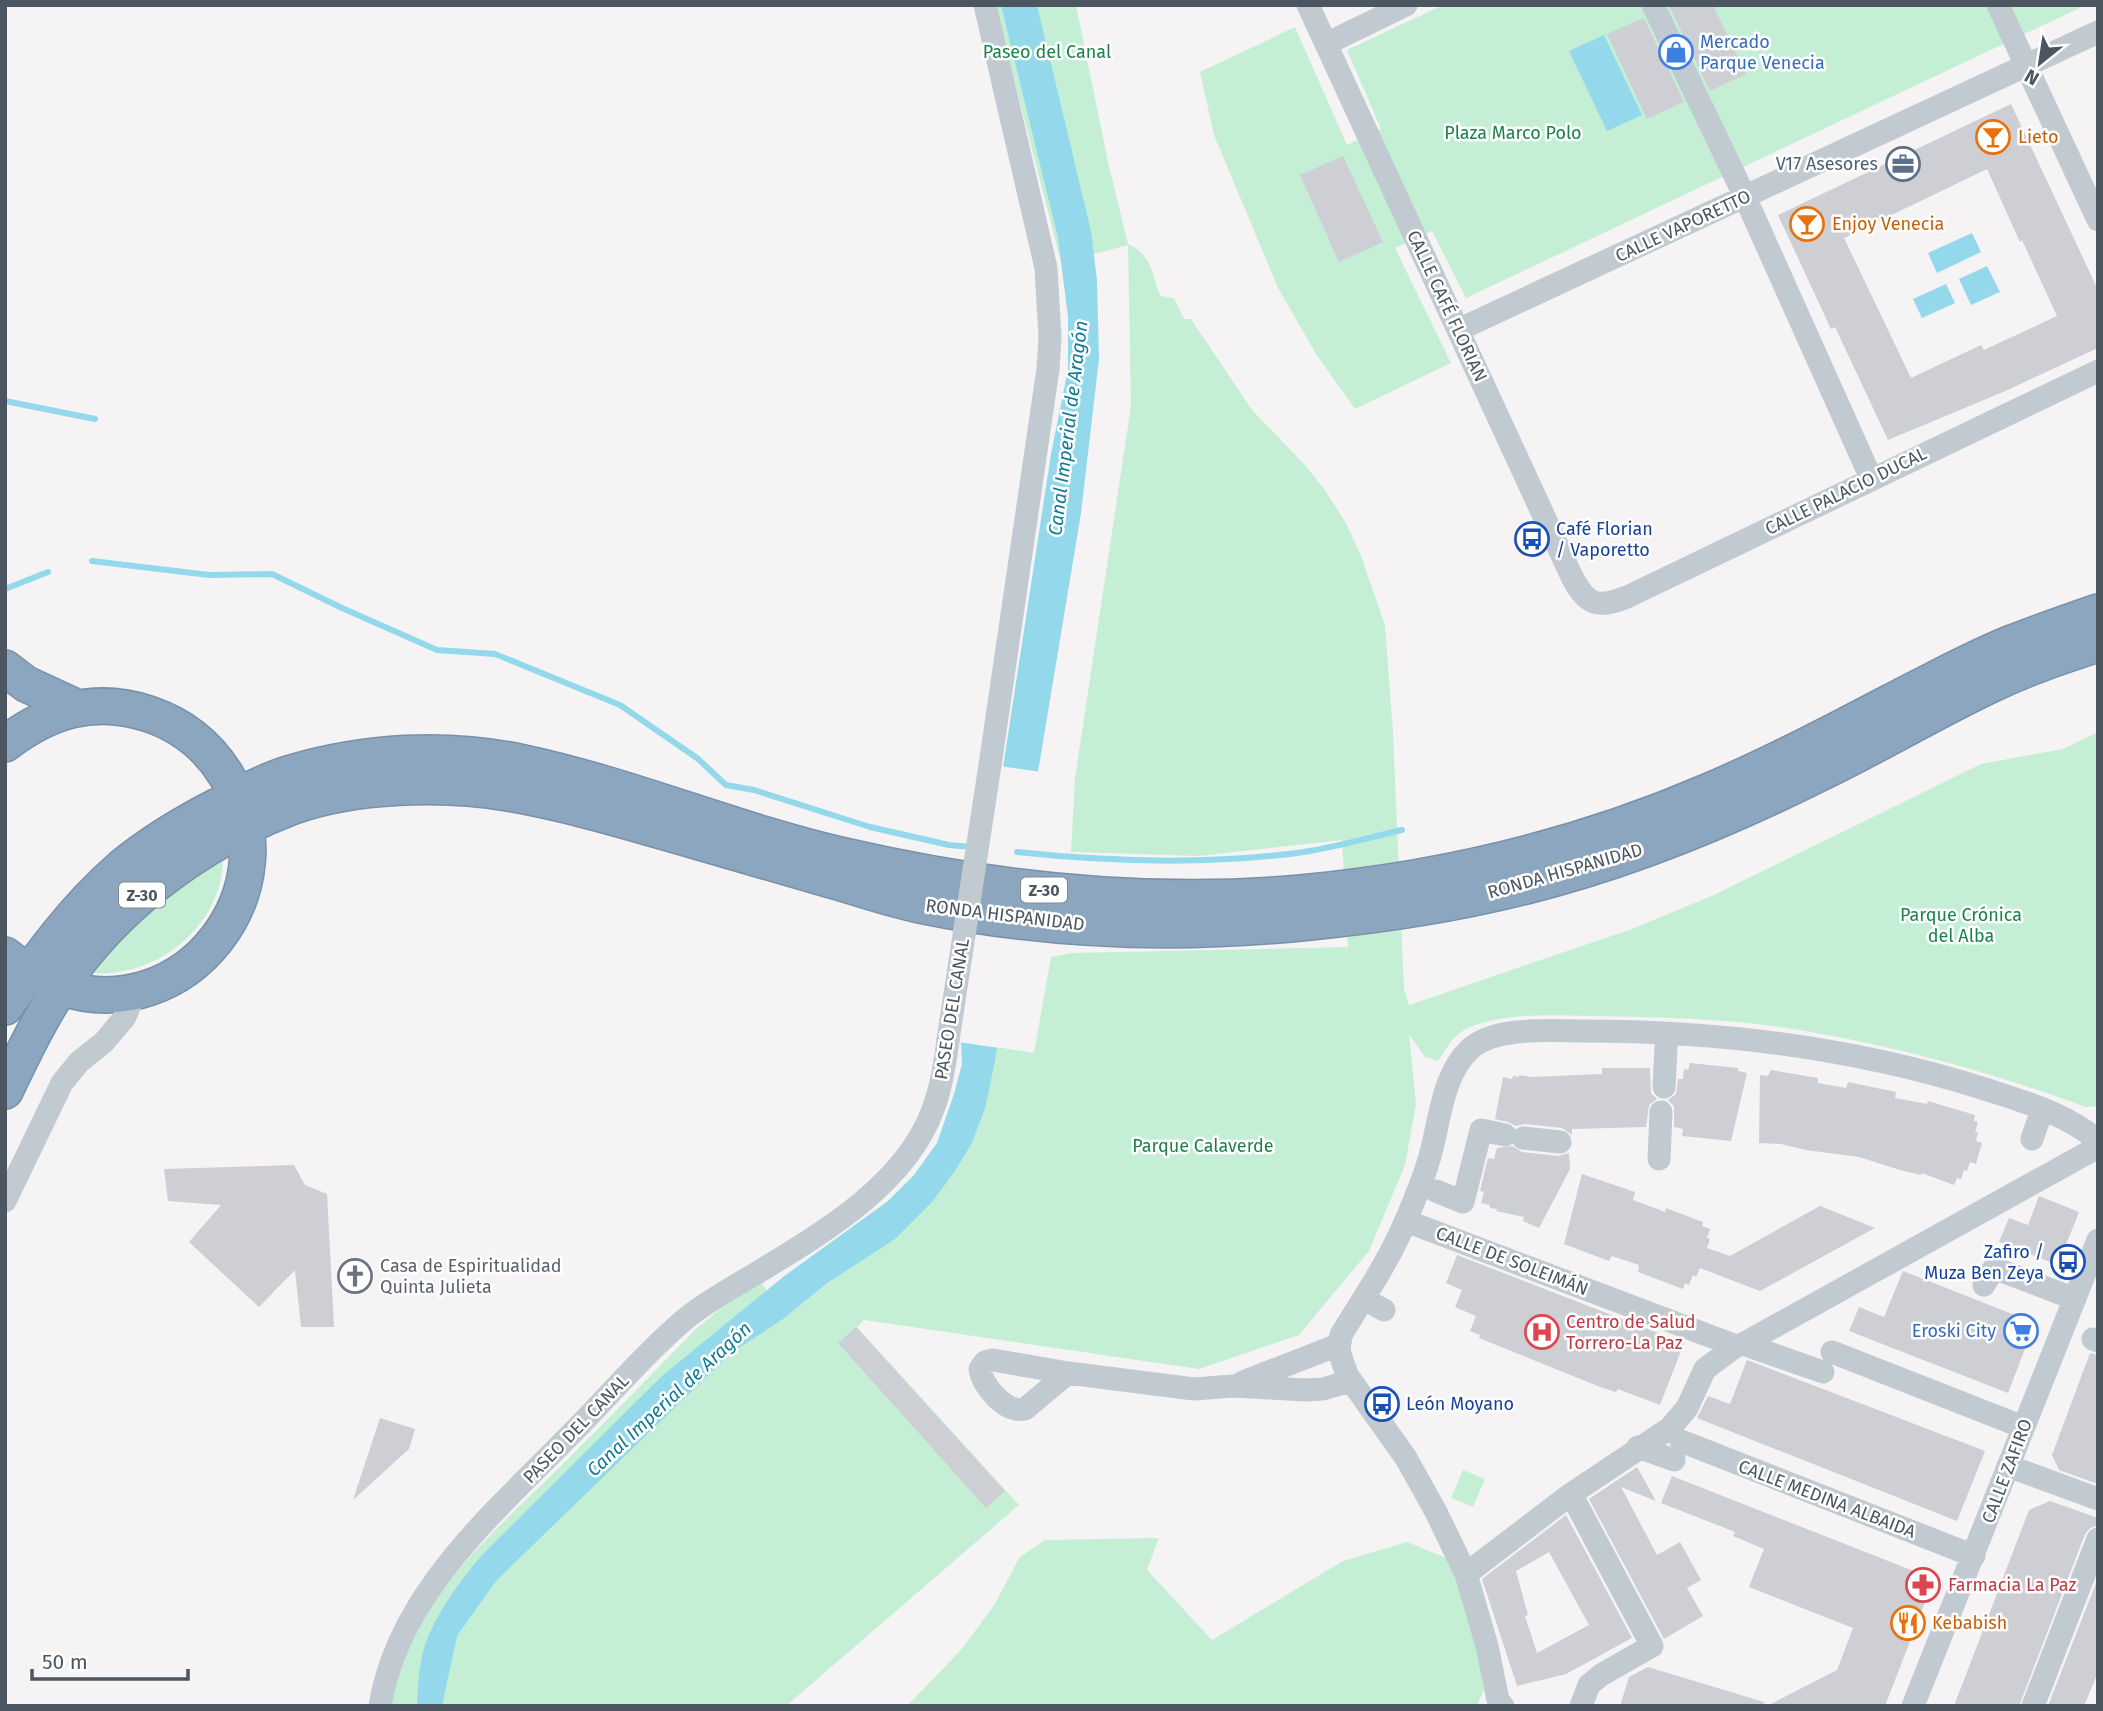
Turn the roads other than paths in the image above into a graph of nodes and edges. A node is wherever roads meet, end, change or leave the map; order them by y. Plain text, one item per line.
1 (985, 5) edge
2 (1308, 5) edge
3 (1406, 5) edge
4 (1653, 5) edge
5 (1998, 5) edge
6 (2098, 32) edge
7 (1326, 44) junction
8 (2027, 65) junction
9 (1745, 197) junction
10 (2098, 220) edge
11 (1458, 330) junction
12 (2098, 371) edge
13 (1871, 478) junction
14 (1592, 602) joint
15 (2098, 612) edge
16 (2098, 644) edge
17 (5, 668) edge
18 (78, 708) junction
19 (5, 744) edge
20 (242, 812) junction
21 (17, 964) edge
22 (60, 988) junction
23 (136, 990) junction
24 (5, 1007) edge
25 (1666, 1047) dead end
26 (1664, 1087) dead end
27 (5, 1091) edge
28 (2042, 1110) junction
29 (1661, 1112) dead end
30 (2065, 1119) junction
31 (2098, 1125) edge
32 (2032, 1139) dead end
33 (2098, 1141) edge
34 (1560, 1142) dead end
35 (2098, 1147) edge
36 (1658, 1159) dead end
37 (1436, 1191) dead end
38 (5, 1201) edge
39 (1406, 1221) junction
40 (2098, 1240) edge
41 (1989, 1276) dead end
42 (1830, 1295) junction
43 (2075, 1299) junction
44 (1850, 1309) dead end
45 (1338, 1345) junction
46 (1740, 1345) junction
47 (1068, 1373) dead end
48 (1350, 1381) junction
49 (1233, 1386) junction
50 (2023, 1427) junction
51 (1639, 1447) junction
52 (2008, 1466) junction
53 (1571, 1494) junction
54 (2098, 1499) edge
55 (2098, 1539) edge
56 (1974, 1556) junction
57 (1466, 1574) junction
58 (1498, 1704) edge
59 (1914, 1704) edge
60 (380, 1706) edge
61 (1581, 1706) edge
62 (2033, 1706) edge

1 - 60 street, PASEO DEL CANAL, bridge
2 - 7 street, CALLE CAFÉ FLORIAN
3 - 7 street
4 - 9 street
5 - 8 street
6 - 8 street, CALLE VAPORETTO
7 - 11 street, CALLE CAFÉ FLORIAN
8 - 9 street, CALLE VAPORETTO
8 - 10 street
9 - 11 street, CALLE VAPORETTO
9 - 13 street
11 - 14 street, CALLE CAFÉ FLORIAN
12 - 13 street, CALLE PALACIO DUCAL
13 - 14 street, CALLE PALACIO DUCAL
15 - 20 highway, RONDA HISPANIDAD / Z-30
16 - 20 highway, RONDA HISPANIDAD / Z-30
17 - 18 highway
18 - 19 highway
18 - 20 highway
20 - 21 highway, RONDA HISPANIDAD / Z-30
20 - 22 highway, RONDA HISPANIDAD / Z-30
20 - 23 highway
21 - 22 highway
21 - 24 highway, RONDA HISPANIDAD / Z-30
22 - 23 highway
22 - 27 highway, RONDA HISPANIDAD / Z-30
23 - 38 street
25 - 26 street
28 - 30 street
28 - 32 street
28 - 39 street
29 - 36 street
30 - 31 street
30 - 33 street
34 - 37 street
35 - 42 street
39 - 45 street
39 - 46 street, CALLE DE SOLEIMÁN
40 - 43 street, CALLE ZAFIRO
41 - 43 street
42 - 44 street
42 - 46 street
43 - 50 street, CALLE ZAFIRO
45 - 48 street
45 - 49 street
46 - 50 street, CALLE DE SOLEIMÁN
46 - 51 street
47 - 49 street
48 - 49 street
48 - 57 street
50 - 52 street, CALLE ZAFIRO
51 - 53 street
51 - 56 street, CALLE MEDINA ALBAIDA
52 - 54 street
52 - 56 street, CALLE ZAFIRO
53 - 57 street
53 - 61 street
55 - 62 street
56 - 59 street, CALLE ZAFIRO
57 - 58 street

